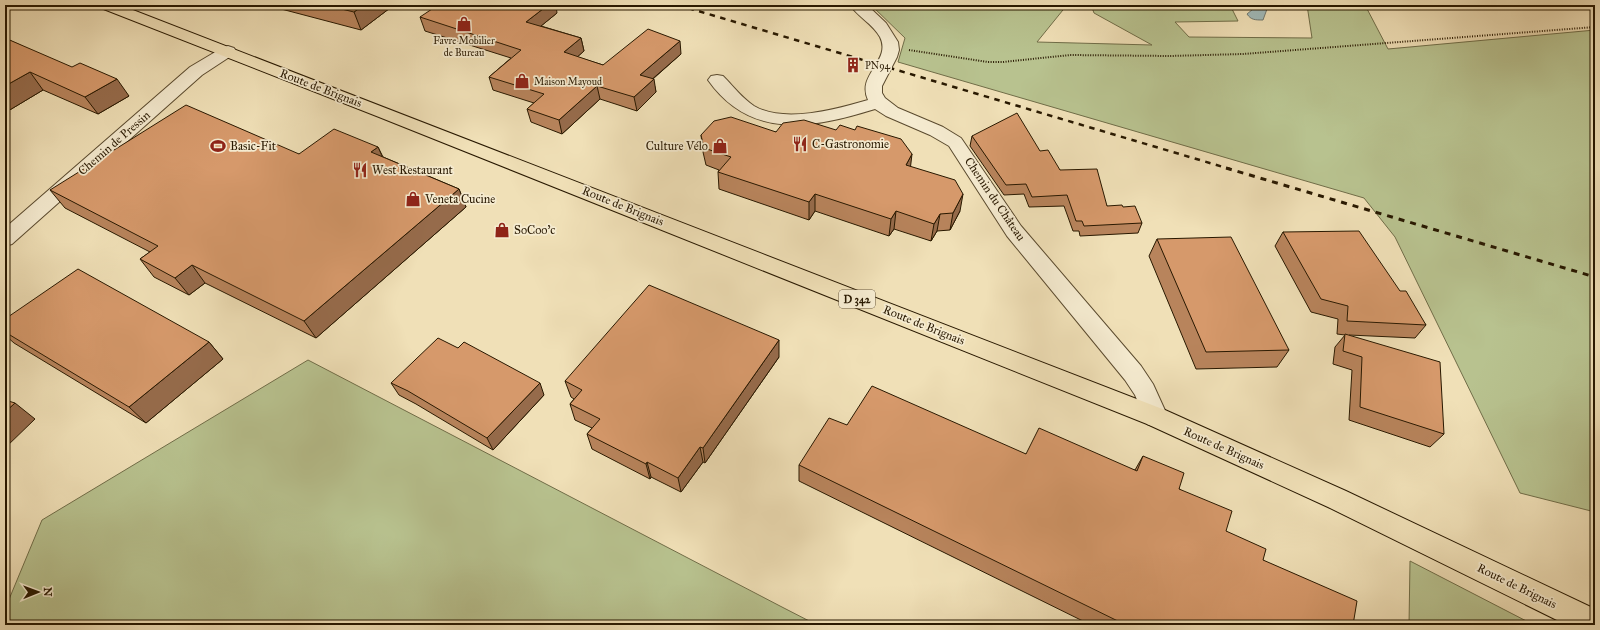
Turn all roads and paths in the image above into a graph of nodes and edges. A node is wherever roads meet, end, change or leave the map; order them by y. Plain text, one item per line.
1 (106, 5) edge
2 (858, 5) edge
3 (1595, 27) edge
4 (891, 49) junction
5 (228, 51) junction
6 (717, 80) dead end
7 (878, 102) junction
8 (5, 239) edge
9 (1156, 417) junction
10 (1595, 624) edge

1 - 5 main road, Route de Brignais / D 342
2 - 4 street
3 - 4 path
4 - 7 street
5 - 8 street, Chemin de Pressin
5 - 9 main road, Route de Brignais / D 342
6 - 7 street
7 - 9 street, Chemin du Château
9 - 10 main road, Route de Brignais / D 342

